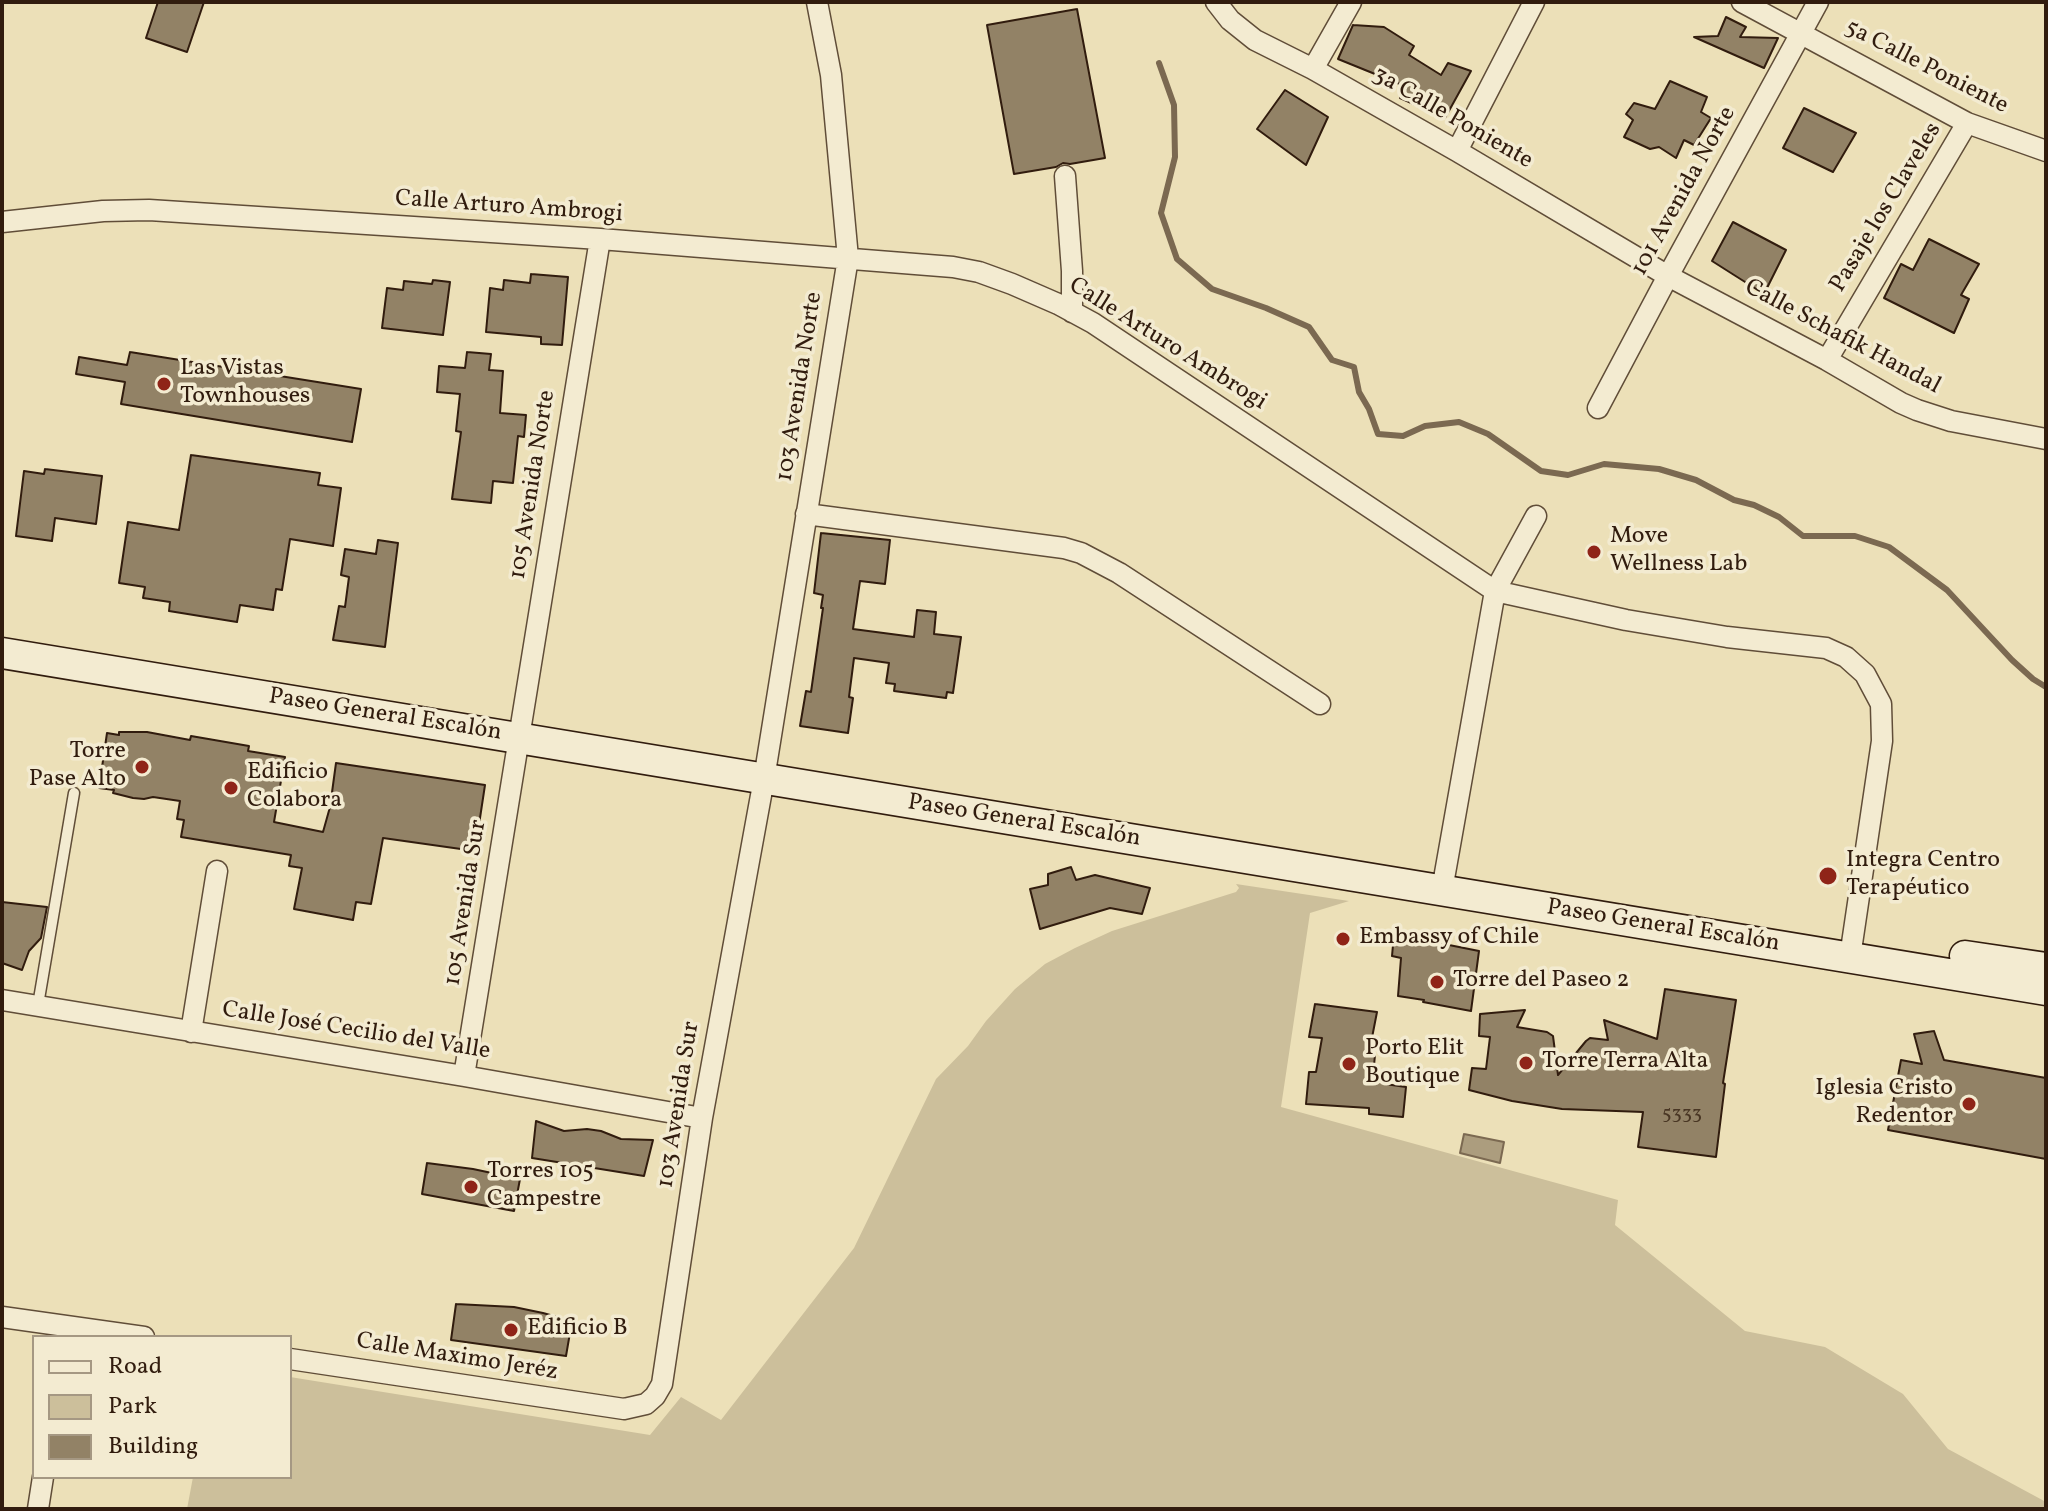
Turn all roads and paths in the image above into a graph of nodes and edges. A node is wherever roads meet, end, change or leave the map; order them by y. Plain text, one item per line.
1 (817, 2) edge
2 (1216, 2) edge
3 (1351, 2) edge
4 (1534, 2) edge
5 (1742, 2) edge
6 (1818, 2) edge
7 (1800, 34) junction
8 (1313, 69) junction
9 (1967, 123) junction
10 (1457, 151) junction
11 (2046, 151) edge
12 (1065, 176) dead end
13 (2, 222) edge
14 (600, 239) junction
15 (848, 258) junction
16 (1668, 276) junction
17 (1072, 312) junction
18 (1827, 360) junction
19 (1598, 408) dead end
20 (2046, 439) edge
21 (806, 514) junction
22 (1536, 516) dead end
23 (1495, 591) junction
24 (2, 634) edge
25 (2, 653) edge
26 (1320, 704) dead end
27 (522, 729) junction
28 (766, 769) junction
29 (74, 793) dead end
30 (217, 871) dead end
31 (1444, 880) junction
32 (1851, 948) junction
33 (2046, 968) edge
34 (2046, 990) edge
35 (2, 1000) edge
36 (38, 1005) junction
37 (191, 1032) junction
38 (464, 1076) junction
39 (702, 1118) junction
40 (2, 1317) edge
41 (68, 1332) edge
42 (114, 1335) edge
43 (292, 1359) edge
44 (617, 1409) joint
45 (43, 1479) edge
46 (38, 1509) edge

1 - 15 street, 103 Avenida Norte
2 - 8 street, 3a Calle Poniente
3 - 8 street
4 - 10 street
5 - 7 street, 5a Calle Poniente
6 - 7 street, 101 Avenida Norte
7 - 9 street, 5a Calle Poniente
7 - 16 street, 101 Avenida Norte
8 - 10 street, 3a Calle Poniente
9 - 11 street, 5a Calle Poniente
9 - 18 street, Pasaje los Claveles
10 - 16 street, 3a Calle Poniente
12 - 17 street
13 - 14 street, Calle Arturo Ambrogi
14 - 15 street, Calle Arturo Ambrogi
14 - 27 street, 105 Avenida Norte
15 - 17 street, Calle Arturo Ambrogi
15 - 21 street, 103 Avenida Norte
16 - 18 street, Calle Schafik Handal
16 - 19 street, 101 Avenida Norte
17 - 23 street, Calle Arturo Ambrogi
18 - 20 street, Calle Schafik Handal
21 - 26 street
21 - 28 street, 103 Avenida Norte
22 - 23 street
23 - 31 street
23 - 32 street, Calle Arturo Ambrogi
24 - 27 street, Paseo General Escalón
25 - 27 street, Paseo General Escalón
27 - 28 street, Paseo General Escalón
27 - 38 street, 105 Avenida Sur
28 - 31 street, Paseo General Escalón
28 - 39 street, 103 Avenida Sur
29 - 36 lane
30 - 37 street
31 - 32 street, Paseo General Escalón
32 - 33 street, Paseo General Escalón
32 - 34 street, Paseo General Escalón
35 - 36 street, Calle José Cecilio del Valle
36 - 37 street, Calle José Cecilio del Valle
37 - 38 street, Calle José Cecilio del Valle
38 - 39 street, Calle José Cecilio del Valle
39 - 44 street, 103 Avenida Sur
40 - 41 street
41 - 42 street
43 - 44 street, Calle Maximo Jeréz
45 - 46 street

